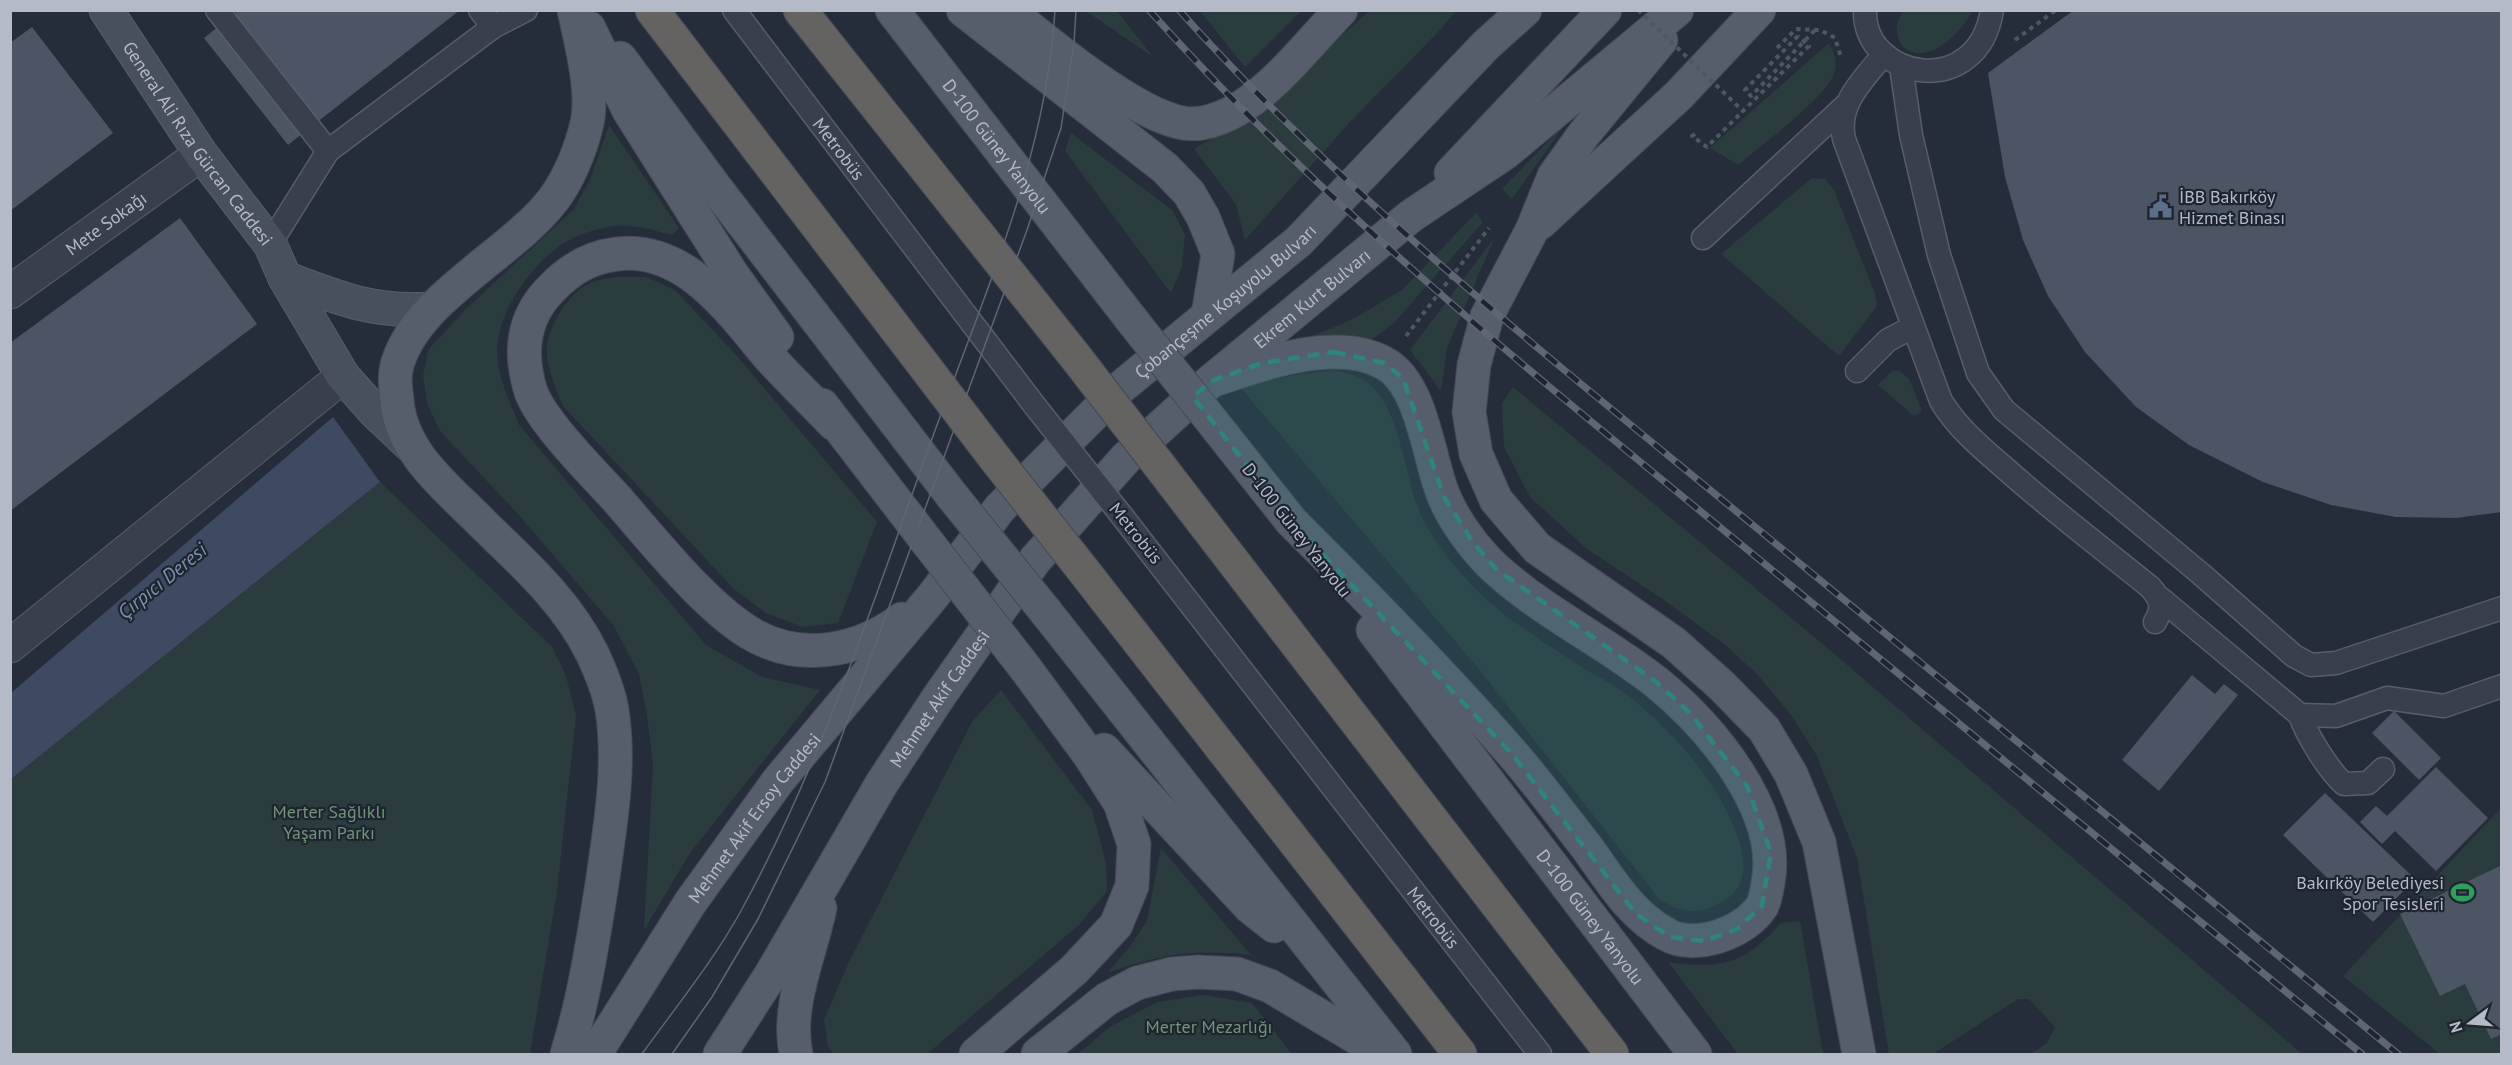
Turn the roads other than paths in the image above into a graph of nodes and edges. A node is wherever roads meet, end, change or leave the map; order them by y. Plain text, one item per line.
1 (106, 10) edge
2 (217, 10) edge
3 (526, 10) edge
4 (574, 10) edge
5 (580, 10) edge
6 (586, 10) edge
7 (652, 10) edge
8 (734, 10) edge
9 (800, 10) edge
10 (892, 10) edge
11 (963, 10) edge
12 (1008, 10) edge
13 (1341, 10) edge
14 (1507, 10) edge
15 (1525, 10) edge
16 (1605, 10) edge
17 (1677, 10) edge
18 (1685, 10) edge
19 (1759, 10) edge
20 (1865, 10) edge
21 (1992, 10) edge
22 (487, 19) edge
23 (1486, 45) junction
24 (1893, 60) junction
25 (1845, 106) junction
26 (328, 152) junction
27 (201, 154) junction
28 (1411, 216) junction
29 (1532, 230) junction
30 (1703, 238) dead end
31 (270, 244) junction
32 (285, 278) junction
33 (10, 292) edge
34 (430, 309) junction
35 (1208, 315) junction
36 (1913, 327) junction
37 (1857, 371) dead end
38 (343, 376) junction
39 (1210, 381) junction
40 (834, 424) junction
41 (411, 446) junction
42 (1291, 521) junction
43 (933, 596) junction
44 (2160, 598) junction
45 (2502, 608) edge
46 (2156, 622) dead end
47 (10, 646) edge
48 (1026, 669) junction
49 (2502, 686) edge
50 (2300, 715) junction
51 (2383, 768) dead end
52 (826, 877) junction
53 (1317, 958) junction
54 (567, 1054) edge
55 (595, 1054) edge
56 (720, 1054) edge
57 (796, 1054) edge
58 (976, 1054) edge
59 (1038, 1054) edge
60 (1384, 1054) edge
61 (1395, 1054) edge
62 (1460, 1054) edge
63 (1540, 1054) edge
64 (1612, 1054) edge
65 (1695, 1054) edge
66 (1858, 1054) edge

1 - 27 main road, General Ali Rıza Gürcan Caddesi
2 - 26 lane
3 - 22 lane
4 - 34 main road
5 - 40 main road
6 - 53 main road, bridge
7 - 62 highway, bridge
8 - 63 lane, Metrobüs, bridge
9 - 64 highway, bridge
10 - 42 main road, D-100 Güney Yanyolu, bridge
11 - 35 main road
12 - 13 main road
14 - 23 main road
15 - 23 main road, Çobançeşme Koşuyolu Bulvarı
16 - 28 main road
17 - 28 main road
18 - 29 main road
19 - 29 main road
20 - 24 lane
21 - 24 lane
22 - 26 lane
23 - 35 main road, Çobançeşme Koşuyolu Bulvarı
24 - 25 lane
24 - 45 lane
25 - 30 lane
25 - 36 lane
26 - 31 lane
27 - 31 main road, General Ali Rıza Gürcan Caddesi
27 - 33 street, Mete Sokağı
28 - 39 main road, Ekrem Kurt Bulvarı
29 - 66 main road
31 - 32 main road, General Ali Rıza Gürcan Caddesi
32 - 34 main road
32 - 38 main road, General Ali Rıza Gürcan Caddesi
34 - 41 main road
35 - 43 main road, Çobançeşme Koşuyolu Bulvarı
36 - 37 lane
36 - 44 lane
38 - 41 main road, General Ali Rıza Gürcan Caddesi
38 - 47 street
39 - 42 main road
39 - 52 main road, Mehmet Akif Caddesi
40 - 43 main road
40 - 48 main road, bridge
41 - 54 main road
42 - 65 main road, D-100 Güney Yanyolu
43 - 55 main road, Mehmet Akif Ersoy Caddesi
44 - 46 lane
44 - 50 lane
48 - 53 main road
48 - 58 main road
49 - 50 lane
50 - 51 lane
52 - 56 main road, Mehmet Akif Caddesi
52 - 57 main road
53 - 61 main road
59 - 60 main road

